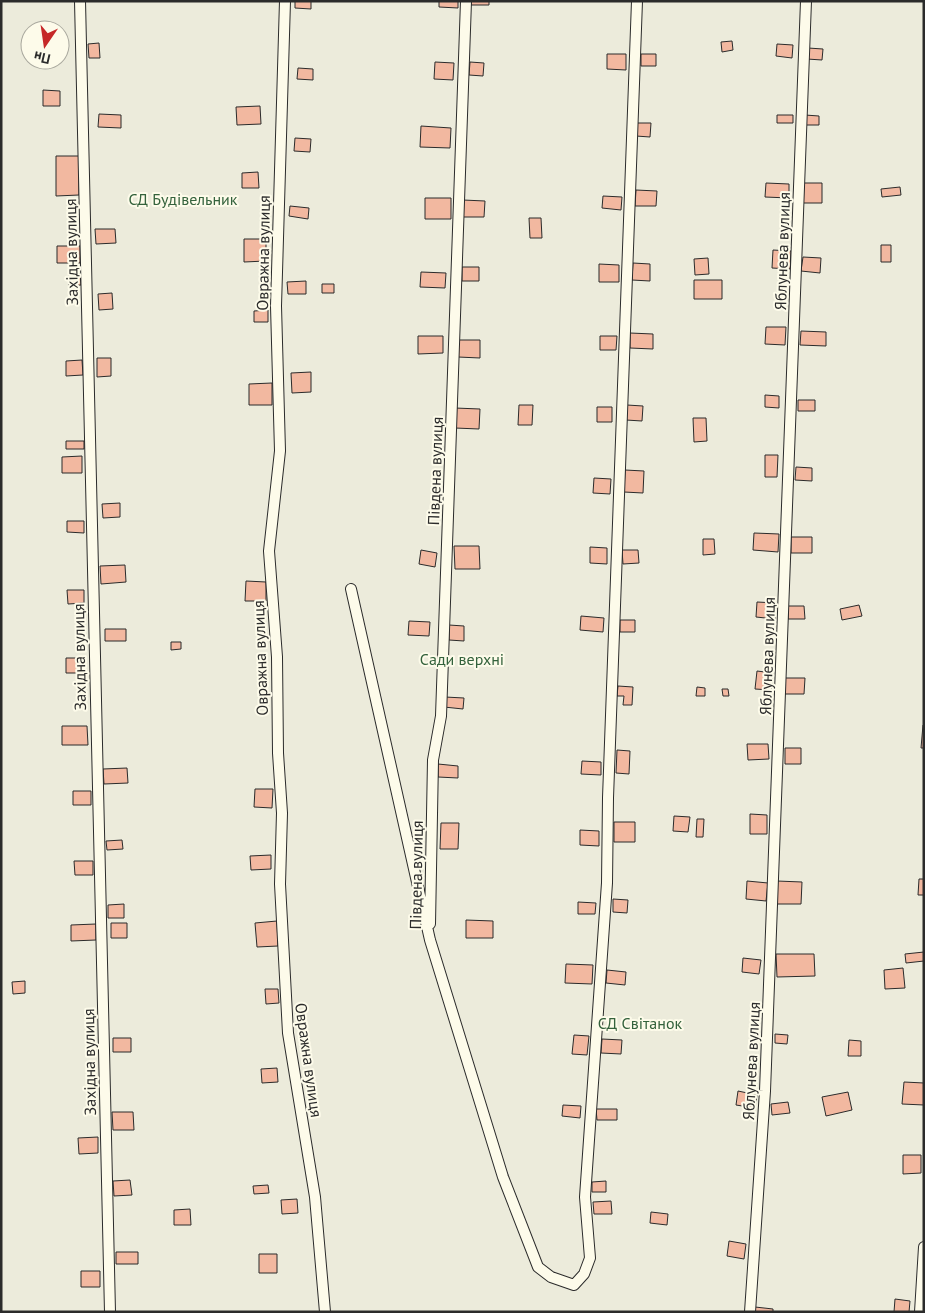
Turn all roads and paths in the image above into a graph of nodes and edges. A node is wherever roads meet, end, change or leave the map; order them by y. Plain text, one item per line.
1 (80, 1) edge
2 (285, 1) edge
3 (466, 1) edge
4 (637, 1) edge
5 (806, 1) edge
6 (351, 589) dead end
7 (430, 940) junction
8 (924, 1247) edge
9 (110, 1312) edge
10 (325, 1312) edge
11 (750, 1312) edge
12 (920, 1312) edge

1 - 9 lane, Західна вулиця
2 - 10 lane, Овражна вулиця
3 - 7 lane, Південа вулиця
4 - 7 lane
5 - 11 lane, Яблунева вулиця
6 - 7 lane
8 - 12 lane

